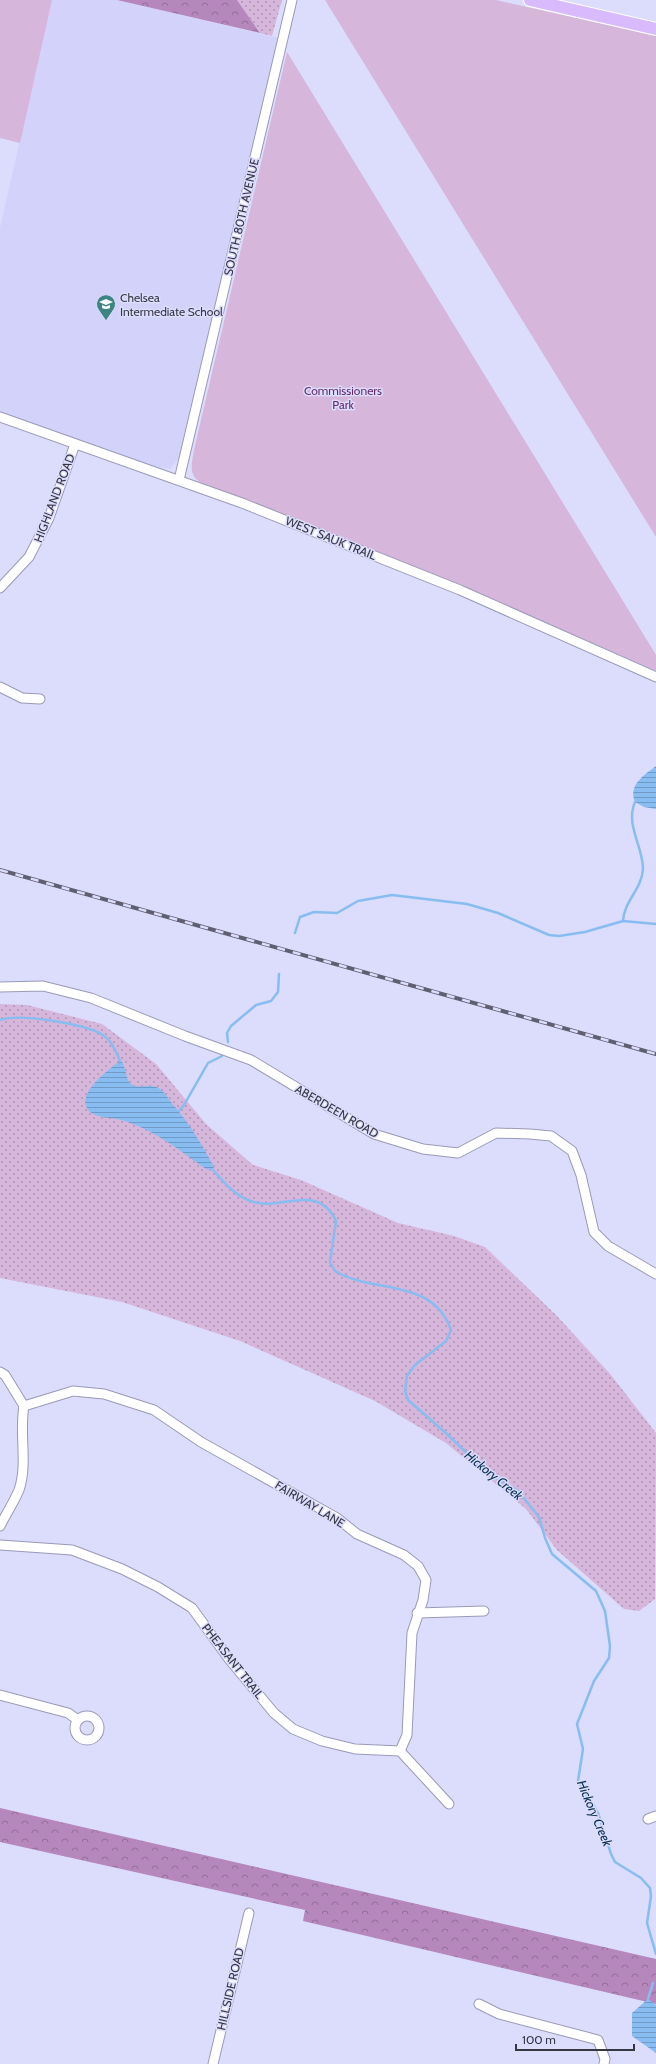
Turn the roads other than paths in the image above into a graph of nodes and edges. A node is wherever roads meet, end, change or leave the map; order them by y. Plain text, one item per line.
1 (292, 0) edge
2 (530, 0) edge
3 (656, 29) edge
4 (0, 418) edge
5 (75, 444) junction
6 (179, 480) junction
7 (0, 588) edge
8 (656, 677) edge
9 (0, 687) edge
10 (40, 699) dead end
11 (0, 987) edge
12 (656, 1274) edge
13 (0, 1372) edge
14 (24, 1406) junction
15 (0, 1526) edge
16 (0, 1545) edge
17 (484, 1611) dead end
18 (417, 1613) junction
19 (0, 1695) edge
20 (78, 1720) dead end
21 (400, 1751) junction
22 (449, 1804) dead end
23 (249, 1913) dead end
24 (479, 2004) dead end
25 (213, 2064) edge
26 (604, 2064) edge

1 - 6 street, SOUTH 80TH AVENUE
2 - 3 main road
4 - 5 street, WEST SAUK TRAIL
5 - 6 street, WEST SAUK TRAIL
5 - 7 street, HIGHLAND ROAD
6 - 8 street, WEST SAUK TRAIL
9 - 10 street
11 - 12 street, ABERDEEN ROAD
13 - 14 street
14 - 15 street
14 - 18 street, FAIRWAY LANE
16 - 21 street, PHEASANT TRAIL
17 - 18 street
18 - 21 street, FAIRWAY LANE
19 - 20 street
21 - 22 street
23 - 25 street, HILLSIDE ROAD
24 - 26 street

